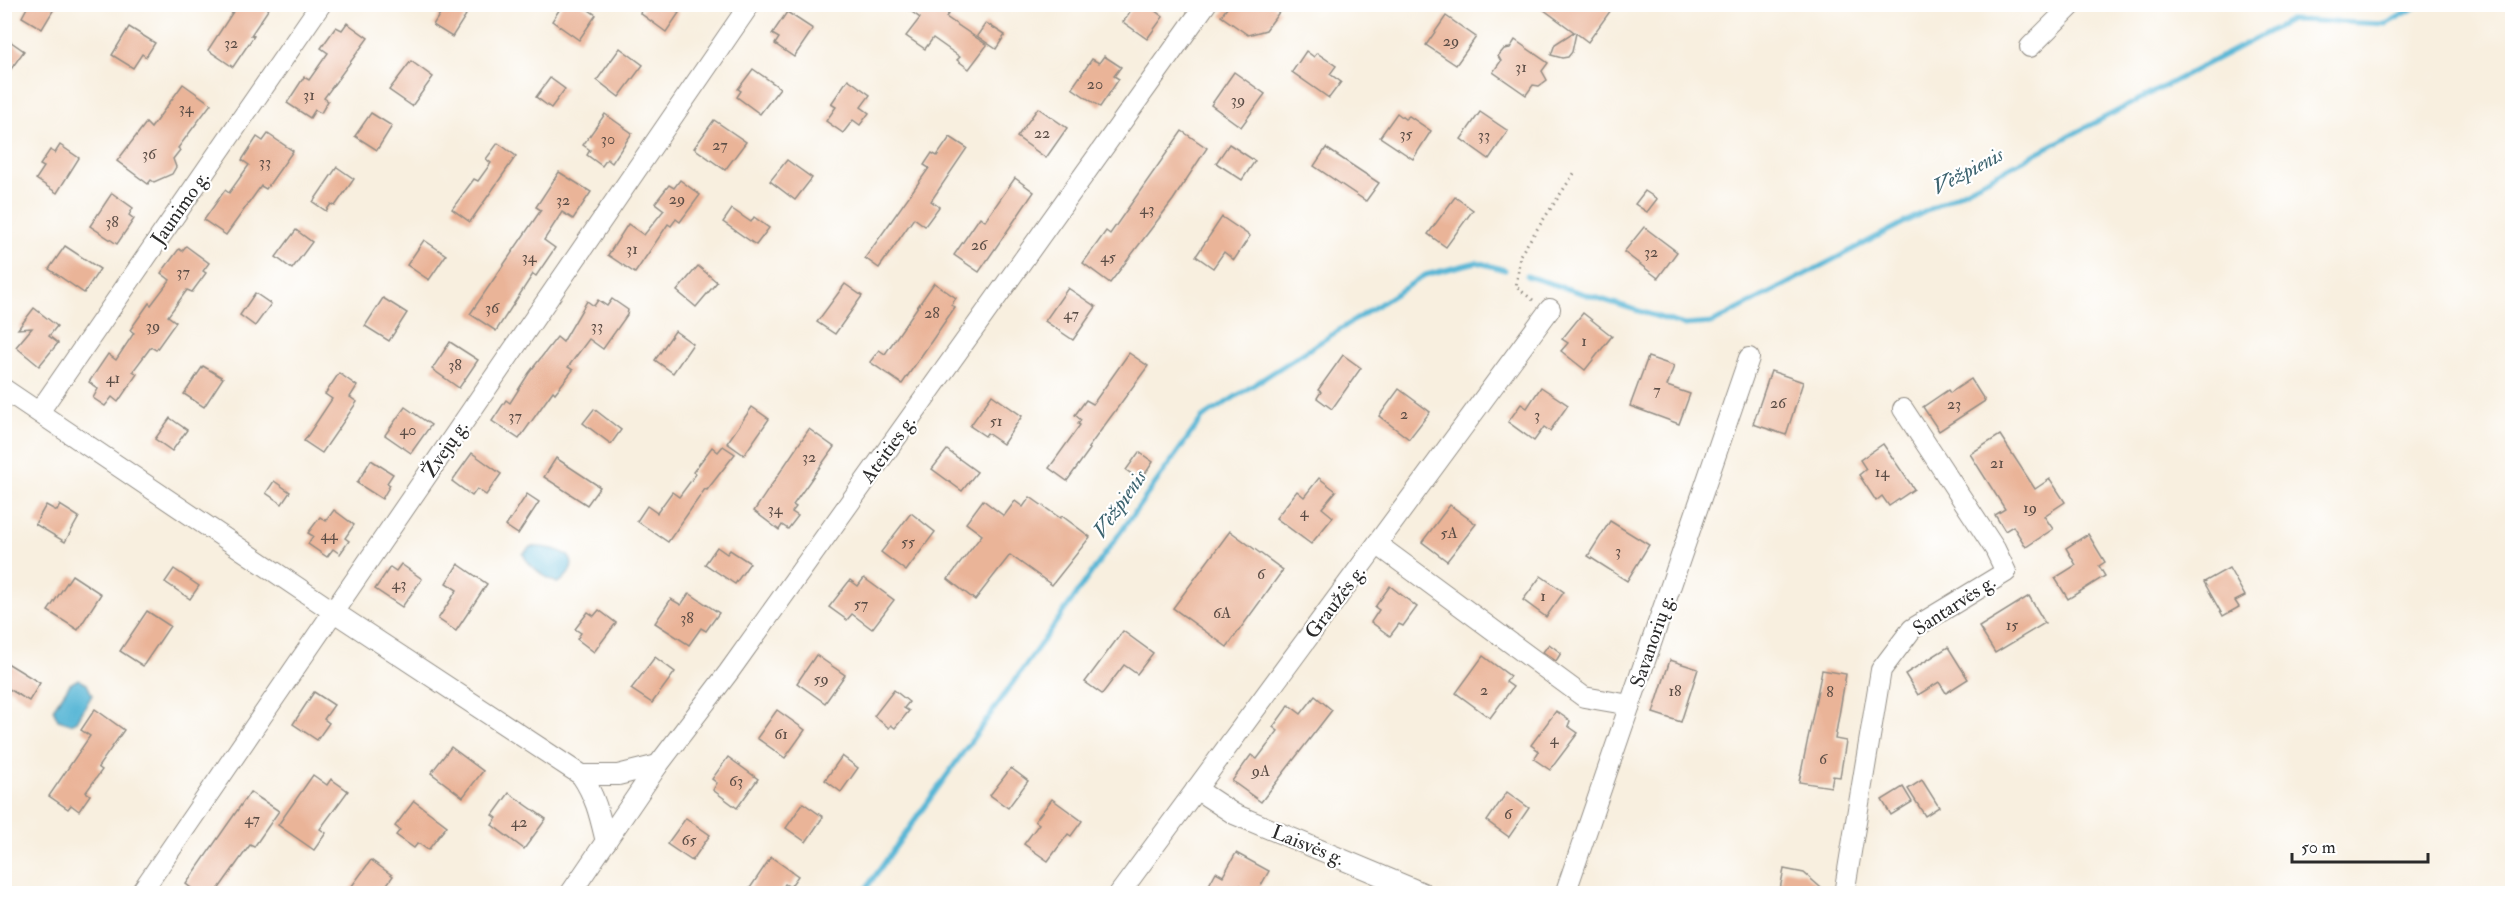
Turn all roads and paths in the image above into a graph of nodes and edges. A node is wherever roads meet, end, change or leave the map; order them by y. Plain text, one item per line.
1 (321, 4) edge
2 (750, 4) edge
3 (1206, 4) edge
4 (2073, 4) edge
5 (2030, 47) dead end
6 (1575, 172) dead end
7 (1551, 309) joint
8 (1749, 358) dead end
9 (4, 389) edge
10 (1903, 409) dead end
11 (39, 412) junction
12 (1377, 545) junction
13 (334, 612) junction
14 (1630, 705) junction
15 (658, 765) junction
16 (581, 775) junction
17 (1196, 789) junction
18 (606, 842) junction
19 (1396, 888) edge
20 (140, 894) edge
21 (570, 894) edge
22 (1119, 894) edge
23 (1425, 894) edge
24 (1565, 894) edge
25 (1844, 894) edge

1 - 11 street, Jaunimo g.
2 - 13 street, Žvejų g.
3 - 15 street, Ateities g.
4 - 5 street
6 - 7 path
7 - 12 street, Graužės g.
8 - 14 street, Savanorių g.
9 - 11 street
10 - 25 street, Santarvės g.
11 - 13 street
12 - 14 street, Savanorių g.
12 - 17 street, Graužės g.
13 - 16 street
13 - 20 street, Žvejų g.
14 - 24 street
15 - 16 street
15 - 18 street, Ateities g.
16 - 18 street
17 - 19 street, Laisvės g.
17 - 22 street, Graužės g.
18 - 21 street, Ateities g.
19 - 23 street, Laisvės g.

